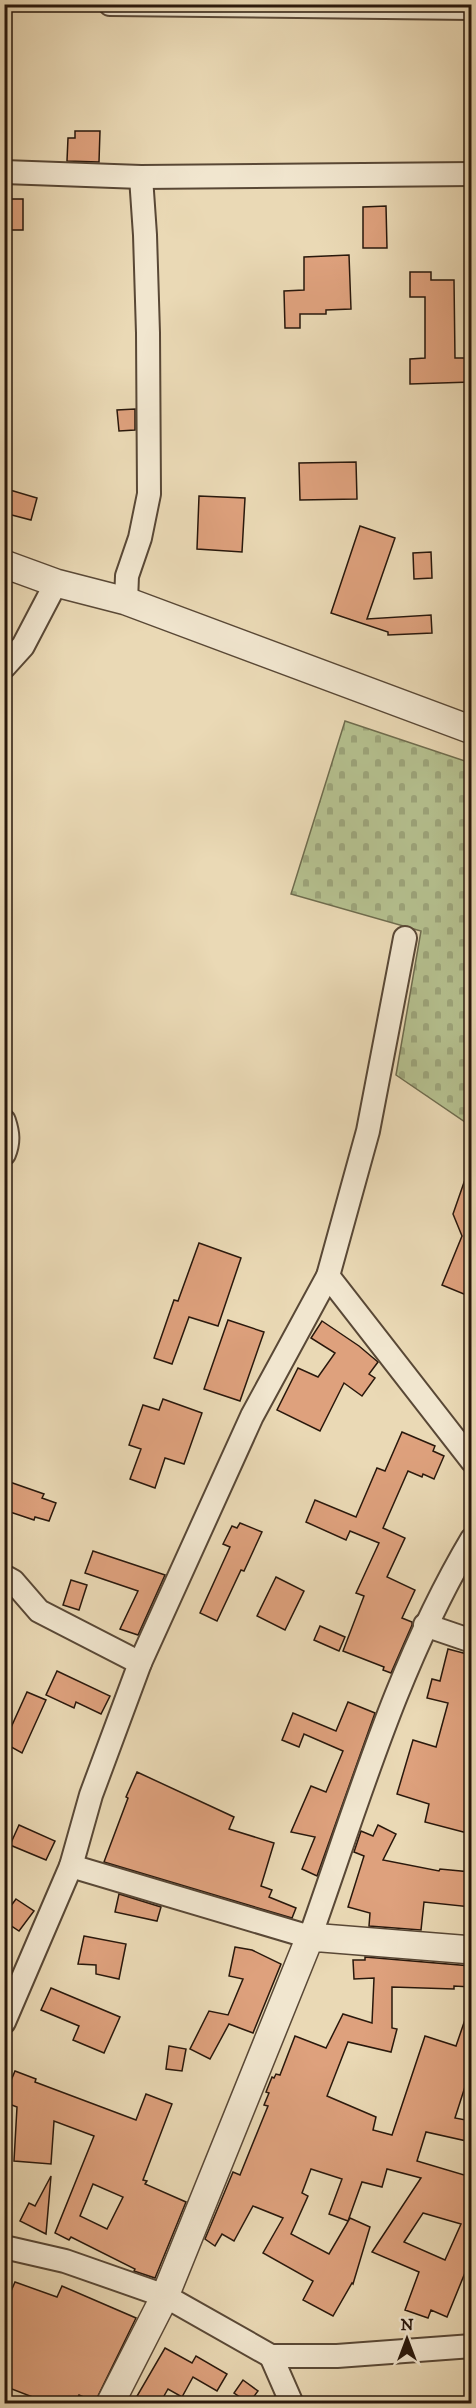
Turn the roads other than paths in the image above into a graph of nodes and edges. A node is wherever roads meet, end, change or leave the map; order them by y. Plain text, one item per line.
1 (110, 4) edge
2 (193, 6) edge
3 (471, 8) edge
4 (4, 172) edge
5 (471, 174) edge
6 (141, 177) junction
7 (4, 564) edge
8 (56, 583) junction
9 (126, 601) junction
10 (4, 668) edge
11 (471, 730) edge
12 (405, 938) dead end
13 (4, 1121) edge
14 (4, 1154) edge
15 (328, 1276) junction
16 (471, 1461) edge
17 (471, 1539) edge
18 (4, 1576) edge
19 (425, 1625) junction
20 (471, 1641) edge
21 (140, 1663) junction
22 (71, 1866) junction
23 (310, 1937) junction
24 (471, 1950) edge
25 (6, 2015) edge
26 (4, 2247) edge
27 (165, 2296) junction
28 (471, 2346) edge
29 (271, 2356) junction
30 (110, 2403) edge
31 (292, 2403) edge

1 - 2 street
2 - 3 street
4 - 6 street
5 - 6 street
6 - 9 street
7 - 8 street
8 - 9 street
8 - 10 street
9 - 11 street
12 - 15 street
13 - 14 street
15 - 16 street
15 - 21 street
17 - 19 street
18 - 21 street
19 - 20 street
19 - 23 street
21 - 22 street
22 - 23 street
22 - 25 street
23 - 24 street
23 - 27 street
26 - 27 street
27 - 29 street
27 - 30 street
28 - 29 street
29 - 31 street

